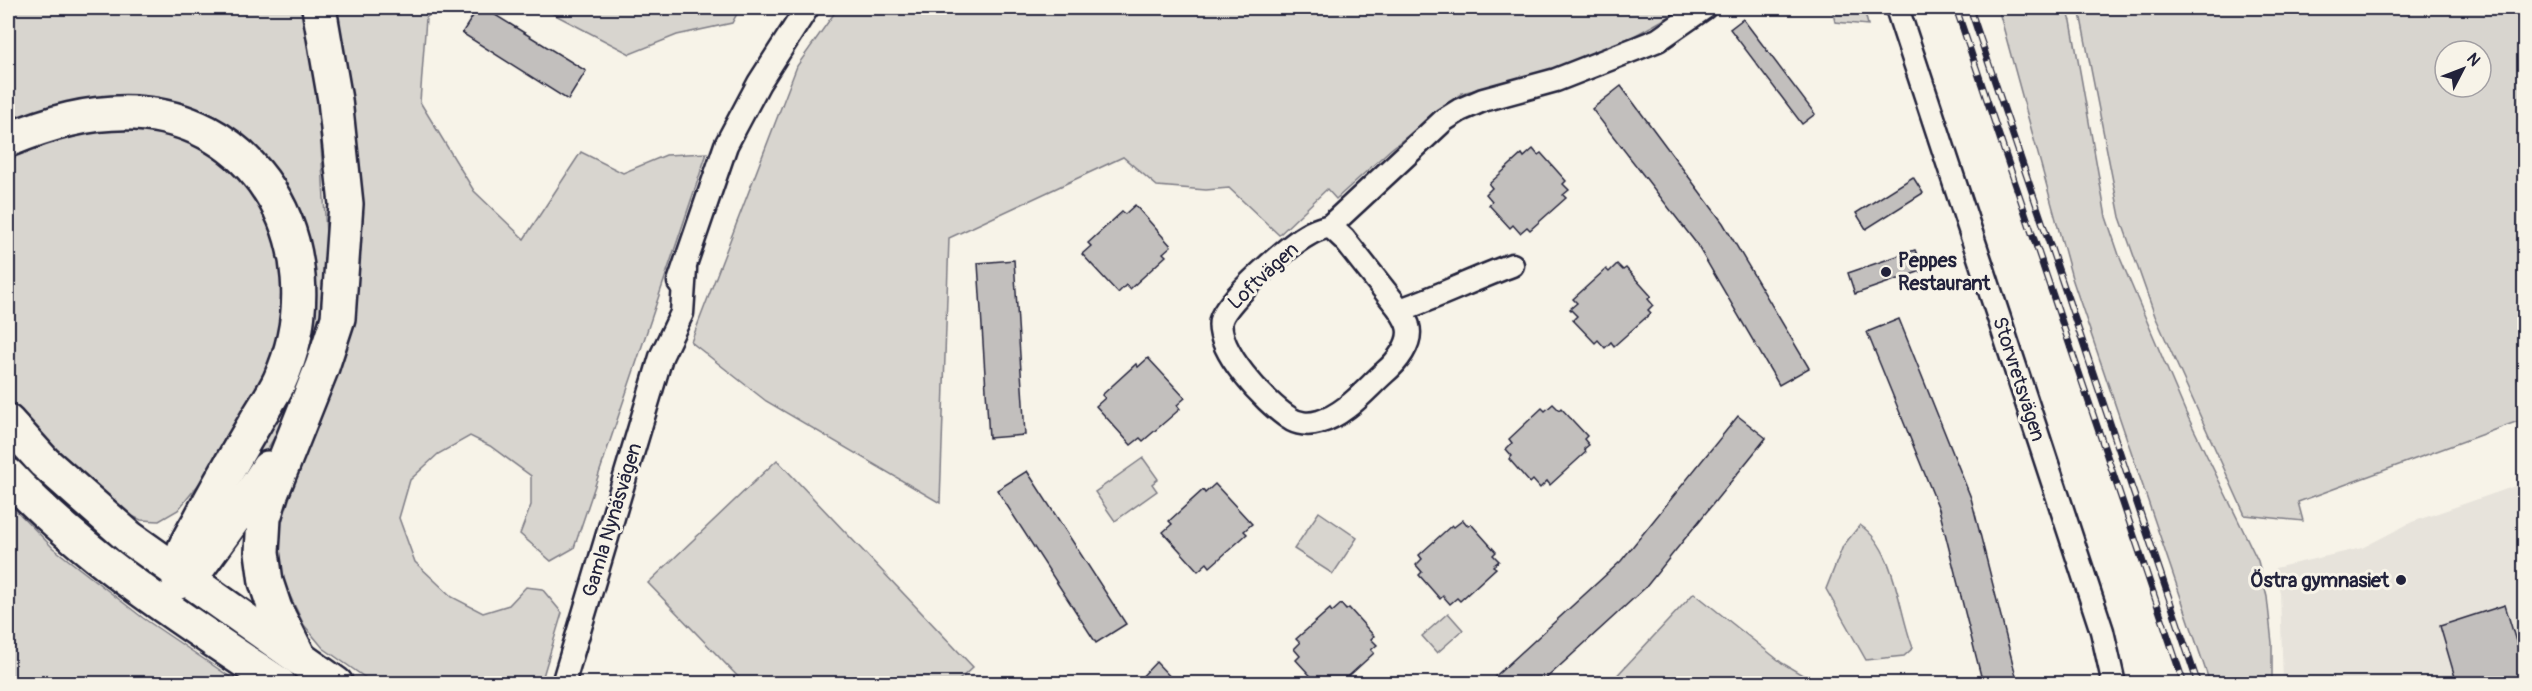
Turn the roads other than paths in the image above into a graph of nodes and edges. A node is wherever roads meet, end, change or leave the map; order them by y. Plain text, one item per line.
1 (319, 8) edge
2 (807, 8) edge
3 (1704, 8) edge
4 (1897, 8) edge
5 (8, 140) edge
6 (1330, 226) junction
7 (1512, 265) dead end
8 (1400, 310) junction
9 (307, 402) junction
10 (8, 422) edge
11 (8, 475) edge
12 (217, 487) junction
13 (130, 538) junction
14 (182, 577) junction
15 (161, 606) junction
16 (300, 659) junction
17 (279, 684) edge
18 (336, 684) edge
19 (563, 684) edge
20 (2114, 684) edge

1 - 9 highway
2 - 19 street, Gamla Nynäsvägen
3 - 6 street, Loftvägen
4 - 20 street, Storvretsvägen
5 - 12 highway
6 - 8 street, Loftvägen
6 - 8 street, Loftvägen
7 - 8 street
9 - 14 highway
9 - 16 highway
10 - 13 highway
11 - 15 highway
12 - 13 highway
12 - 14 highway
13 - 14 highway
14 - 15 highway
14 - 16 highway
15 - 17 highway
16 - 18 highway

